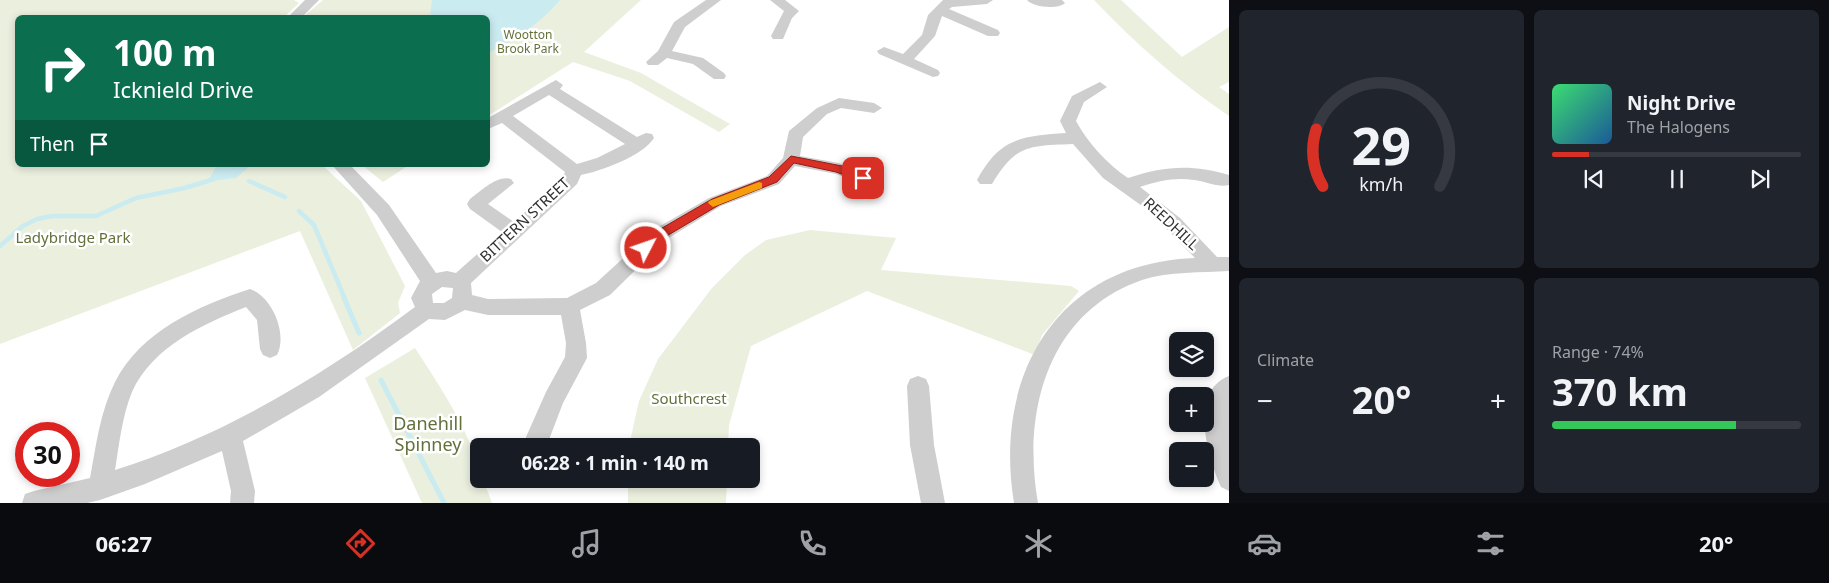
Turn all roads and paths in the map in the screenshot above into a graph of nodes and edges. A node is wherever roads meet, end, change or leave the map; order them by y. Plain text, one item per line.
1 (312, 0) edge
2 (715, 0) edge
3 (776, 0) edge
4 (987, 0) edge
5 (1033, 0) edge
6 (1058, 3) dead end
7 (939, 10) junction
8 (296, 15) edge
9 (994, 33) dead end
10 (778, 36) dead end
11 (884, 51) dead end
12 (905, 60) junction
13 (933, 73) dead end
14 (719, 76) dead end
15 (553, 87) joint
16 (1100, 87) dead end
17 (874, 108) dead end
18 (503, 116) junction
19 (490, 123) edge
20 (1077, 138) junction
21 (642, 141) joint
22 (791, 160) junction
23 (342, 167) edge
24 (574, 170) junction
25 (986, 180) dead end
26 (1224, 180) dead end
27 (505, 183) dead end
28 (874, 183) dead end
29 (1127, 185) junction
30 (515, 232) junction
31 (1221, 264) edge
32 (431, 282) junction
33 (458, 282) junction
34 (461, 301) junction
35 (568, 306) junction
36 (426, 310) junction
37 (270, 349) dead end
38 (918, 386) dead end
39 (1229, 386) edge
40 (230, 437) junction
41 (538, 438) edge
42 (1229, 479) edge
43 (100, 488) junction
44 (34, 503) edge
45 (242, 503) edge
46 (933, 503) edge
47 (1026, 503) edge

1 - 8 street
2 - 14 street
3 - 10 street
4 - 7 street
5 - 6 street
7 - 9 street
7 - 12 street
11 - 12 street
12 - 13 street
15 - 18 street
15 - 21 street
16 - 20 street, REEDHILL
17 - 22 street
18 - 19 street
18 - 24 street
20 - 25 street
20 - 29 street, REEDHILL
21 - 24 street, BITTERN STREET
22 - 28 street
22 - 35 street
23 - 32 street
24 - 30 street, BITTERN STREET
26 - 29 street, REEDHILL
27 - 30 street
29 - 31 street, REEDHILL
30 - 33 street, BITTERN STREET
31 - 47 street
32 - 33 street
32 - 36 street
33 - 34 street
34 - 35 street
34 - 36 street
35 - 41 street
36 - 40 street
37 - 43 street
38 - 46 street
39 - 42 street
40 - 43 street
40 - 45 street
43 - 44 street

